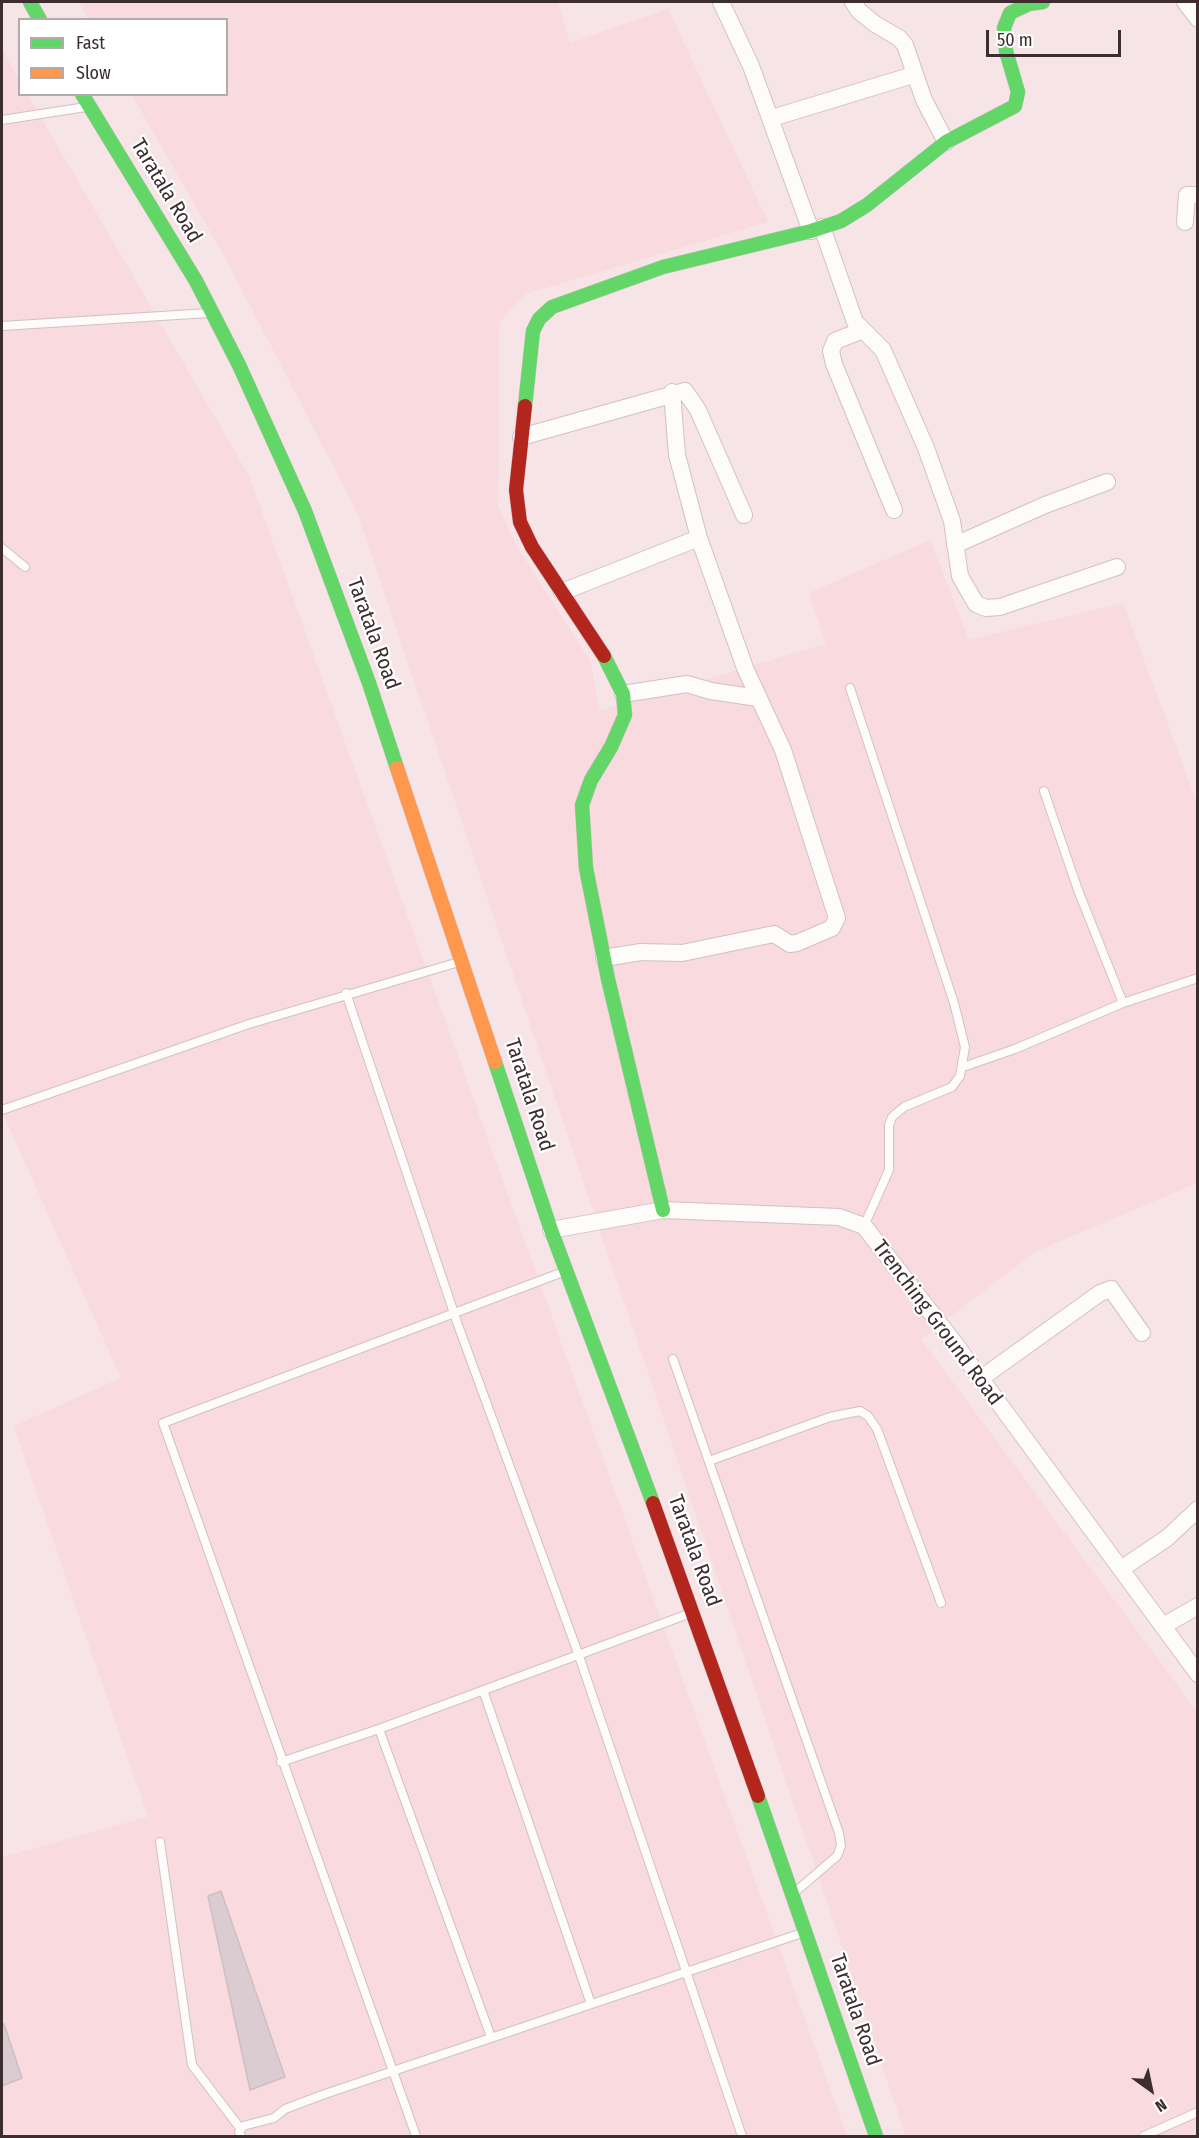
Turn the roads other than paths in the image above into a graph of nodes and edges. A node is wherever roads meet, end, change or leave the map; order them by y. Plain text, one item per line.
1 (30, 2) edge
2 (721, 2) edge
3 (853, 2) edge
4 (1043, 2) edge
5 (1185, 2) edge
6 (1007, 7) edge
7 (39, 18) edge
8 (1197, 20) edge
9 (913, 75) junction
10 (86, 101) edge
11 (772, 118) junction
12 (2, 120) edge
13 (946, 142) junction
14 (1197, 195) edge
15 (1185, 222) dead end
16 (817, 229) junction
17 (212, 313) junction
18 (2, 326) edge
19 (863, 330) junction
20 (672, 392) junction
21 (521, 437) junction
22 (1107, 482) dead end
23 (894, 510) dead end
24 (744, 515) dead end
25 (699, 538) junction
26 (956, 545) junction
27 (2, 548) edge
28 (25, 567) dead end
29 (1118, 567) dead end
30 (562, 592) junction
31 (850, 688) dead end
32 (623, 694) junction
33 (758, 698) junction
34 (1044, 791) dead end
35 (604, 958) junction
36 (462, 961) junction
37 (1197, 978) edge
38 (346, 993) junction
39 (1123, 1003) junction
40 (963, 1067) junction
41 (2, 1110) edge
42 (663, 1210) junction
43 (864, 1226) junction
44 (551, 1230) junction
45 (567, 1271) junction
46 (453, 1312) junction
47 (1142, 1333) dead end
48 (673, 1359) dead end
49 (980, 1379) junction
50 (709, 1461) junction
51 (1197, 1509) edge
52 (1121, 1569) junction
53 (941, 1603) dead end
54 (1197, 1606) edge
55 (694, 1611) junction
56 (1163, 1626) junction
57 (578, 1653) junction
58 (1197, 1674) edge
59 (483, 1690) junction
60 (379, 1729) junction
61 (281, 1762) junction
62 (160, 1842) dead end
63 (791, 1895) junction
64 (805, 1931) junction
65 (686, 1973) junction
66 (591, 2004) junction
67 (491, 2037) junction
68 (391, 2071) junction
69 (1197, 2112) edge
70 (240, 2132) edge
71 (416, 2136) edge
72 (742, 2136) edge
73 (876, 2136) edge
74 (1144, 2136) edge

1 - 7 street
2 - 11 street
3 - 9 street
4 - 6 street
5 - 8 street
6 - 13 street
9 - 11 street
9 - 13 street
10 - 12 lane
10 - 17 street, Taratala Road
11 - 16 street
13 - 16 street
14 - 15 street
16 - 19 street
16 - 21 street
17 - 18 lane
17 - 36 street, Taratala Road
19 - 23 street
19 - 26 street
20 - 21 street
20 - 24 street
20 - 25 street
21 - 30 street
22 - 26 street
25 - 30 street
25 - 33 street
26 - 29 street
27 - 28 lane
30 - 32 street
31 - 40 lane
32 - 33 street
32 - 35 street
33 - 35 street
34 - 39 lane
35 - 42 street
36 - 38 lane
36 - 44 street, Taratala Road
37 - 39 lane
38 - 41 lane
38 - 46 lane
39 - 40 lane
40 - 43 lane
42 - 43 street, Trenching Ground Road
42 - 44 street, Trenching Ground Road
43 - 49 street, Trenching Ground Road
44 - 45 street, Taratala Road
45 - 46 lane
45 - 55 street, Taratala Road
46 - 57 lane
46 - 61 lane
47 - 49 street
48 - 50 lane
49 - 52 street, Trenching Ground Road
50 - 53 lane
50 - 63 lane
51 - 52 street
52 - 56 street, Trenching Ground Road
54 - 56 street
55 - 57 lane
55 - 63 street, Taratala Road
56 - 58 street, Trenching Ground Road
57 - 59 lane
57 - 65 lane
59 - 60 lane
59 - 66 lane
60 - 61 lane
60 - 67 lane
61 - 68 lane
62 - 70 lane
63 - 64 street, Taratala Road
64 - 65 lane
64 - 73 street, Taratala Road
65 - 66 lane
65 - 72 lane
66 - 67 lane
67 - 68 lane
68 - 70 lane
68 - 71 lane
69 - 74 lane

